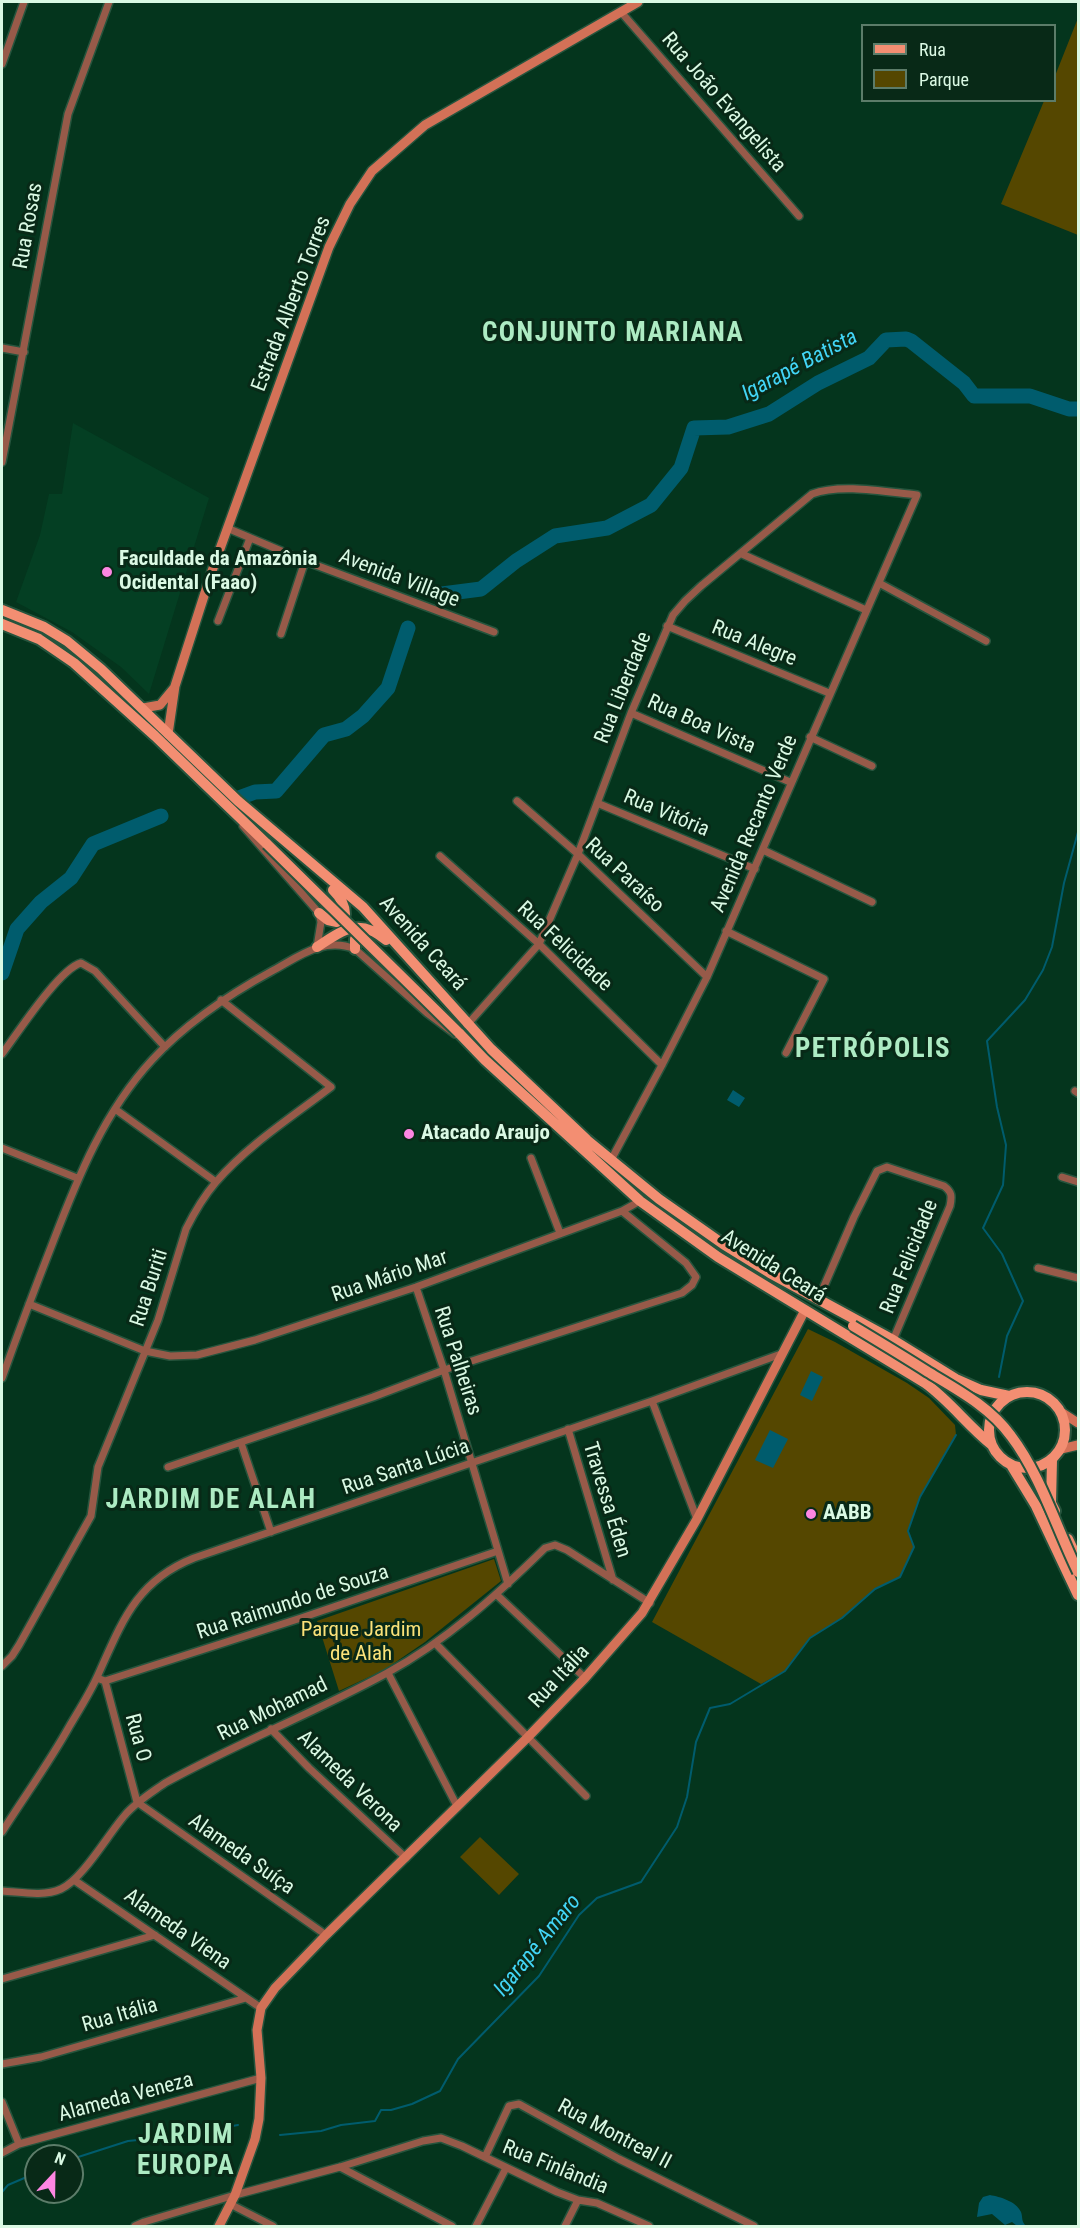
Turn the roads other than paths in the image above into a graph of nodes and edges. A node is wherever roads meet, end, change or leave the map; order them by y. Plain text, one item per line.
1 (24, 2) edge
2 (109, 2) edge
3 (638, 2) edge
4 (621, 12) junction
5 (2, 64) edge
6 (800, 216) dead end
7 (2, 348) edge
8 (24, 352) junction
9 (2, 462) edge
10 (917, 495) joint
11 (227, 528) junction
12 (250, 538) junction
13 (742, 554) junction
14 (305, 561) junction
15 (879, 583) junction
16 (2, 610) edge
17 (866, 610) junction
18 (218, 621) dead end
19 (2, 624) edge
20 (667, 626) junction
21 (494, 632) dead end
22 (281, 634) dead end
23 (986, 641) dead end
24 (176, 686) junction
25 (829, 693) junction
26 (143, 708) junction
27 (631, 713) junction
28 (168, 734) junction
29 (810, 737) junction
30 (872, 766) dead end
31 (790, 782) junction
32 (517, 801) dead end
33 (597, 803) junction
34 (237, 815) junction
35 (763, 850) junction
36 (578, 854) junction
37 (302, 856) junction
38 (440, 856) dead end
39 (755, 869) junction
40 (872, 902) dead end
41 (319, 913) junction
42 (367, 928) junction
43 (726, 931) junction
44 (538, 944) junction
45 (317, 947) junction
46 (356, 949) junction
47 (409, 960) junction
48 (707, 977) junction
49 (221, 1000) junction
50 (467, 1025) junction
51 (461, 1036) junction
52 (165, 1047) junction
53 (786, 1053) dead end
54 (2, 1054) edge
55 (662, 1065) junction
56 (115, 1109) junction
57 (2, 1148) edge
58 (531, 1158) dead end
59 (611, 1160) junction
60 (1062, 1177) dead end
61 (77, 1178) junction
62 (216, 1182) junction
63 (1078, 1182) edge
64 (639, 1201) junction
65 (622, 1211) junction
66 (560, 1233) junction
67 (1038, 1268) dead end
68 (1078, 1278) edge
69 (416, 1287) junction
70 (821, 1301) junction
71 (29, 1304) junction
72 (805, 1310) junction
73 (893, 1340) junction
74 (145, 1351) junction
75 (781, 1354) junction
76 (444, 1371) junction
77 (2, 1378) edge
78 (1009, 1396) junction
79 (652, 1401) junction
80 (1061, 1412) junction
81 (1078, 1423) edge
82 (568, 1429) junction
83 (241, 1443) junction
84 (992, 1445) junction
85 (1078, 1445) edge
86 (1061, 1449) junction
87 (1052, 1460) junction
88 (472, 1462) junction
89 (1011, 1465) junction
90 (168, 1467) dead end
91 (697, 1519) junction
92 (271, 1532) junction
93 (498, 1551) junction
94 (1078, 1560) edge
95 (1078, 1572) edge
96 (613, 1580) junction
97 (508, 1584) junction
98 (496, 1595) junction
99 (1078, 1595) edge
100 (650, 1603) junction
101 (435, 1643) junction
102 (2, 1666) edge
103 (388, 1673) junction
104 (97, 1678) junction
105 (585, 1678) junction
106 (105, 1682) junction
107 (271, 1729) junction
108 (528, 1738) junction
109 (586, 1796) dead end
110 (137, 1802) junction
111 (457, 1806) junction
112 (2, 1832) edge
113 (406, 1858) junction
114 (74, 1880) junction
115 (2, 1891) edge
116 (155, 1935) junction
117 (326, 1935) junction
118 (2, 1978) edge
119 (246, 1998) junction
120 (261, 2008) junction
121 (2, 2064) edge
122 (261, 2078) junction
123 (2, 2102) edge
124 (19, 2144) junction
125 (2, 2153) edge
126 (485, 2157) junction
127 (340, 2168) junction
128 (506, 2168) junction
129 (235, 2195) junction
130 (578, 2200) junction
131 (230, 2205) junction
132 (135, 2226) edge
133 (219, 2226) edge
134 (273, 2226) edge
135 (452, 2226) edge
136 (476, 2226) edge
137 (565, 2226) edge
138 (649, 2226) edge
139 (754, 2226) edge

1 - 5 street
2 - 8 street, Rua Rosas
3 - 4 street, Estrada Alberto Torres
4 - 6 street, Rua João Evangelista
4 - 11 street, Estrada Alberto Torres
7 - 8 street
8 - 9 street, Rua Rosas
10 - 13 street, Rua Liberdade
10 - 15 street, Avenida Recanto Verde
11 - 12 street, Avenida Village
11 - 24 street, Estrada Alberto Torres
12 - 14 street, Avenida Village
12 - 18 street
13 - 17 street
13 - 20 street, Rua Liberdade
14 - 21 street, Avenida Village
14 - 22 street
15 - 17 street, Avenida Recanto Verde
15 - 23 street
16 - 26 main road, Avenida Ceará
17 - 25 street, Avenida Recanto Verde
19 - 34 main road, Avenida Ceará
20 - 25 street, Rua Alegre
20 - 27 street, Rua Liberdade
24 - 26 street, Estrada Alberto Torres
24 - 28 street, Estrada Alberto Torres
25 - 29 street, Avenida Recanto Verde
26 - 28 main road, Avenida Ceará
27 - 31 street, Rua Boa Vista
27 - 33 street, Rua Liberdade
28 - 37 main road, Avenida Ceará
29 - 30 street
29 - 31 street, Avenida Recanto Verde
31 - 35 street, Avenida Recanto Verde
32 - 36 street, Rua Paraíso
33 - 36 street, Rua Liberdade
33 - 39 street, Rua Vitória
34 - 41 street, Avenida Ceará
34 - 51 main road, Avenida Ceará, bridge
35 - 39 street, Avenida Recanto Verde
35 - 40 street
36 - 44 street, Rua Liberdade
36 - 48 street, Rua Paraíso
37 - 41 main road
37 - 47 main road, Avenida Ceará
38 - 44 street, Rua Felicidade
39 - 43 street, Avenida Recanto Verde
41 - 45 street
42 - 45 main road
42 - 46 main road
42 - 47 main road
43 - 48 street, Avenida Recanto Verde
43 - 53 street
44 - 50 street, Rua Liberdade
44 - 55 street, Rua Felicidade
45 - 46 street
45 - 49 street
46 - 51 street, Avenida Ceará
47 - 50 main road, Avenida Ceará
48 - 55 street, Avenida Recanto Verde
49 - 52 street
49 - 62 street, Rua Buriti
50 - 59 main road, Avenida Ceará
51 - 64 main road, Avenida Ceará
52 - 54 street
52 - 56 street
55 - 59 street, Avenida Recanto Verde
56 - 61 street
56 - 62 street
57 - 61 street
58 - 66 street
59 - 70 main road, Avenida Ceará
60 - 63 street
61 - 71 street
62 - 74 street, Rua Buriti
64 - 65 street, Rua Mário Mar
64 - 72 main road, Avenida Ceará
65 - 66 street, Rua Mário Mar
65 - 76 street
66 - 69 street, Rua Mário Mar
67 - 68 street
69 - 74 street, Rua Mário Mar
69 - 76 street, Rua Palheiras
70 - 73 main road
70 - 73 street, Rua Felicidade
70 - 95 main road, bridge
71 - 74 street, Rua Mário Mar
71 - 77 street
72 - 75 street, Rua Itália
72 - 84 main road, Avenida Ceará
73 - 78 main road
74 - 102 street, Rua Buriti
75 - 79 street, Rua Santa Lúcia
75 - 91 street, Rua Itália
76 - 83 street
76 - 88 street, Rua Palheiras
78 - 80 main road
78 - 84 main road
79 - 82 street, Rua Santa Lúcia
79 - 91 street
80 - 81 street
80 - 86 main road
82 - 88 street, Rua Santa Lúcia
82 - 96 street, Travessa Éden
83 - 90 street
83 - 92 street
84 - 89 main road
85 - 86 street
86 - 87 main road
87 - 89 main road
87 - 94 main road
88 - 92 street, Rua Santa Lúcia
88 - 93 street, Rua Palheiras
89 - 99 main road
91 - 100 street, Rua Itália
92 - 104 street, Rua Santa Lúcia
93 - 97 street, Rua Palheiras
93 - 106 street, Rua Raimundo de Souza
96 - 97 street, Rua Mohamad
96 - 100 street, Rua Mohamad
97 - 98 street, Rua Mohamad
98 - 101 street, Rua Mohamad
98 - 105 street
100 - 105 street, Rua Itália
101 - 103 street, Rua Mohamad
101 - 108 street
103 - 107 street, Rua Mohamad
103 - 111 street
104 - 106 street
104 - 112 street, Rua Santa Lúcia
105 - 108 street, Rua Itália
106 - 110 street, Rua O
107 - 110 street, Rua Mohamad
107 - 113 street, Alameda Verona
108 - 109 street
108 - 111 street, Rua Itália
110 - 114 street, Rua Mohamad
110 - 117 street, Alameda Suíça
111 - 113 street, Rua Itália
113 - 117 street, Rua Itália
114 - 115 street
114 - 116 street, Alameda Viena
116 - 118 street
116 - 119 street, Alameda Viena
117 - 120 street, Rua Itália
119 - 120 street, Alameda Viena
119 - 121 street, Rua Itália
120 - 122 street
122 - 124 street, Alameda Veneza
122 - 129 street
123 - 124 street
124 - 125 street, Alameda Veneza
126 - 127 street, Rua Finlândia
126 - 128 street, Rua Finlândia
126 - 139 street, Rua Montreal II
127 - 129 street
127 - 135 street
128 - 130 street, Rua Finlândia
128 - 136 street
129 - 131 street
129 - 132 street
130 - 137 street
130 - 138 street, Rua Finlândia
131 - 133 street
131 - 134 street

